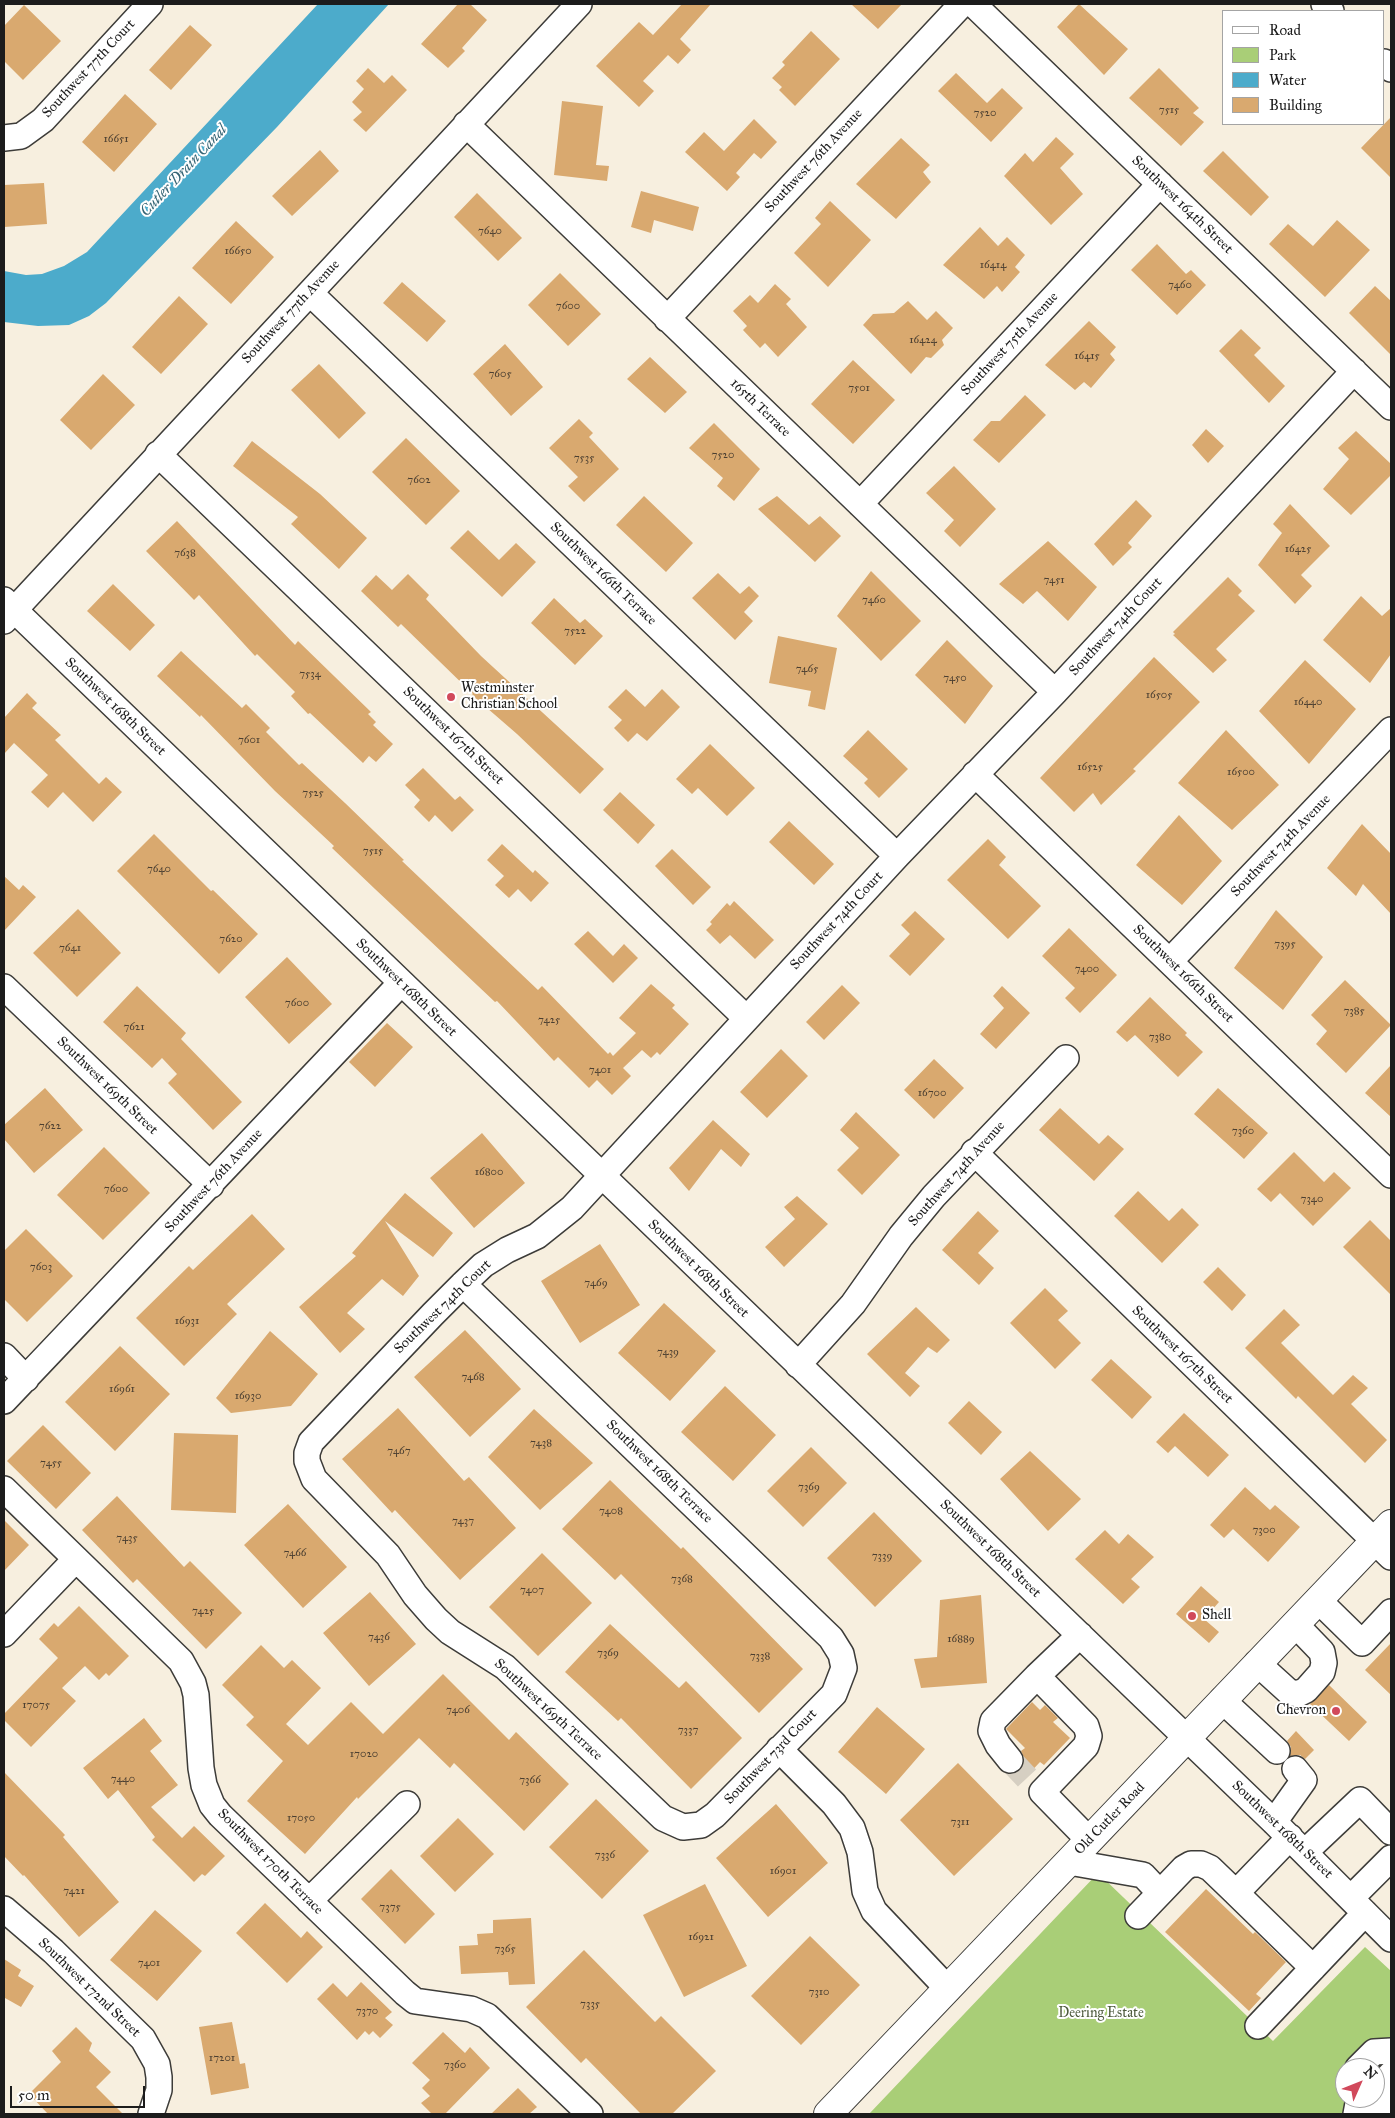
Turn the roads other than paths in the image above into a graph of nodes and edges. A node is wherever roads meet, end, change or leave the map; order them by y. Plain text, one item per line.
1 (150, 4) edge
2 (579, 4) edge
3 (962, 4) edge
4 (972, 4) edge
5 (466, 124) junction
6 (15, 135) edge
7 (1160, 184) junction
8 (310, 293) junction
9 (667, 319) junction
10 (1354, 371) junction
11 (1391, 407) edge
12 (158, 454) junction
13 (860, 504) junction
14 (7, 610) edge
15 (1055, 692) junction
16 (1391, 730) edge
17 (975, 774) junction
18 (897, 856) junction
19 (1170, 961) junction
20 (401, 983) junction
21 (4, 987) edge
22 (746, 1018) junction
23 (1066, 1058) dead end
24 (974, 1152) junction
25 (1391, 1175) edge
26 (602, 1176) junction
27 (211, 1185) junction
28 (463, 1284) junction
29 (4, 1356) edge
30 (798, 1365) junction
31 (26, 1379) junction
32 (4, 1401) edge
33 (307, 1452) joint
34 (4, 1489) edge
35 (1386, 1540) edge
36 (76, 1559) junction
37 (1318, 1600) junction
38 (1391, 1612) edge
39 (1295, 1624) junction
40 (4, 1634) edge
41 (1080, 1635) junction
42 (1257, 1663) junction
43 (844, 1668) joint
44 (1037, 1676) junction
45 (1222, 1700) junction
46 (1187, 1739) junction
47 (779, 1748) junction
48 (1277, 1751) dead end
49 (1010, 1760) tunnel mouth
50 (1295, 1770) dead end
51 (406, 1804) dead end
52 (682, 1827) joint
53 (1391, 1832) edge
54 (1290, 1837) junction
55 (1089, 1840) junction
56 (1391, 1858) edge
57 (1069, 1862) junction
58 (1160, 1893) junction
59 (1236, 1893) junction
60 (309, 1901) junction
61 (1358, 1906) junction
62 (4, 1909) edge
63 (1138, 1916) dead end
64 (1391, 1938) edge
65 (1313, 1968) junction
66 (948, 1989) junction
67 (1258, 2026) dead end
68 (1391, 2051) edge
69 (1368, 2058) edge
70 (1391, 2100) edge
71 (151, 2114) edge
72 (590, 2114) edge
73 (828, 2114) edge
74 (1374, 2114) edge

1 - 6 street, Southwest 77th Court
2 - 5 street, Southwest 77th Avenue
3 - 9 street, Southwest 76th Avenue
4 - 7 street, Southwest 164th Street
5 - 8 street, Southwest 77th Avenue
5 - 9 street, 165th Terrace
7 - 10 street, Southwest 164th Street
7 - 13 street, Southwest 75th Avenue
8 - 12 street, Southwest 77th Avenue
8 - 18 street, Southwest 166th Terrace
9 - 13 street, 165th Terrace
10 - 11 street, Southwest 164th Street
10 - 15 street, Southwest 74th Court
12 - 14 street, Southwest 77th Avenue
12 - 22 street, Southwest 167th Street
13 - 15 street, 165th Terrace
14 - 20 street, Southwest 168th Street
15 - 17 street, Southwest 74th Court
16 - 19 street, Southwest 74th Avenue
17 - 18 street, Southwest 74th Court
17 - 19 street, Southwest 166th Street
18 - 22 street, Southwest 74th Court
19 - 25 street, Southwest 166th Street
20 - 26 street, Southwest 168th Street
20 - 27 street, Southwest 76th Avenue
21 - 27 street, Southwest 169th Street
22 - 26 street, Southwest 74th Court
23 - 24 street, Southwest 74th Avenue
24 - 30 street, Southwest 74th Avenue
24 - 35 street, Southwest 167th Street
26 - 28 street, Southwest 74th Court
26 - 30 street, Southwest 168th Street
27 - 31 street, Southwest 76th Avenue
28 - 33 street, Southwest 74th Court
28 - 43 street, Southwest 168th Terrace
29 - 31 street
30 - 41 street, Southwest 168th Street
31 - 32 street, Southwest 76th Avenue
33 - 52 street, Southwest 169th Terrace
34 - 36 street, Southwest 170th Terrace
35 - 37 main road, Old Cutler Road
36 - 40 street
36 - 60 street, Southwest 170th Terrace
37 - 38 street
37 - 39 main road, Old Cutler Road
39 - 42 main road, Old Cutler Road
39 - 42 street
41 - 44 street
41 - 46 street, Southwest 168th Street
42 - 45 main road, Old Cutler Road
43 - 47 street, Southwest 73rd Court
44 - 49 street
44 - 55 street
45 - 46 main road, Old Cutler Road
45 - 48 street
46 - 54 street, Southwest 168th Street
46 - 55 main road, Old Cutler Road
47 - 52 street, Southwest 73rd Court
47 - 66 street
50 - 54 street
51 - 60 street
53 - 54 street
54 - 59 street
54 - 61 street, Southwest 168th Street
55 - 57 main road, Old Cutler Road
56 - 61 street
57 - 58 street
57 - 66 main road, Old Cutler Road
58 - 59 street
58 - 63 street
59 - 65 street
60 - 72 street, Southwest 170th Terrace
61 - 64 street, Southwest 168th Street
61 - 65 street
62 - 71 street, Southwest 172nd Street
65 - 67 street
66 - 73 main road, Old Cutler Road
68 - 69 street
70 - 74 street

